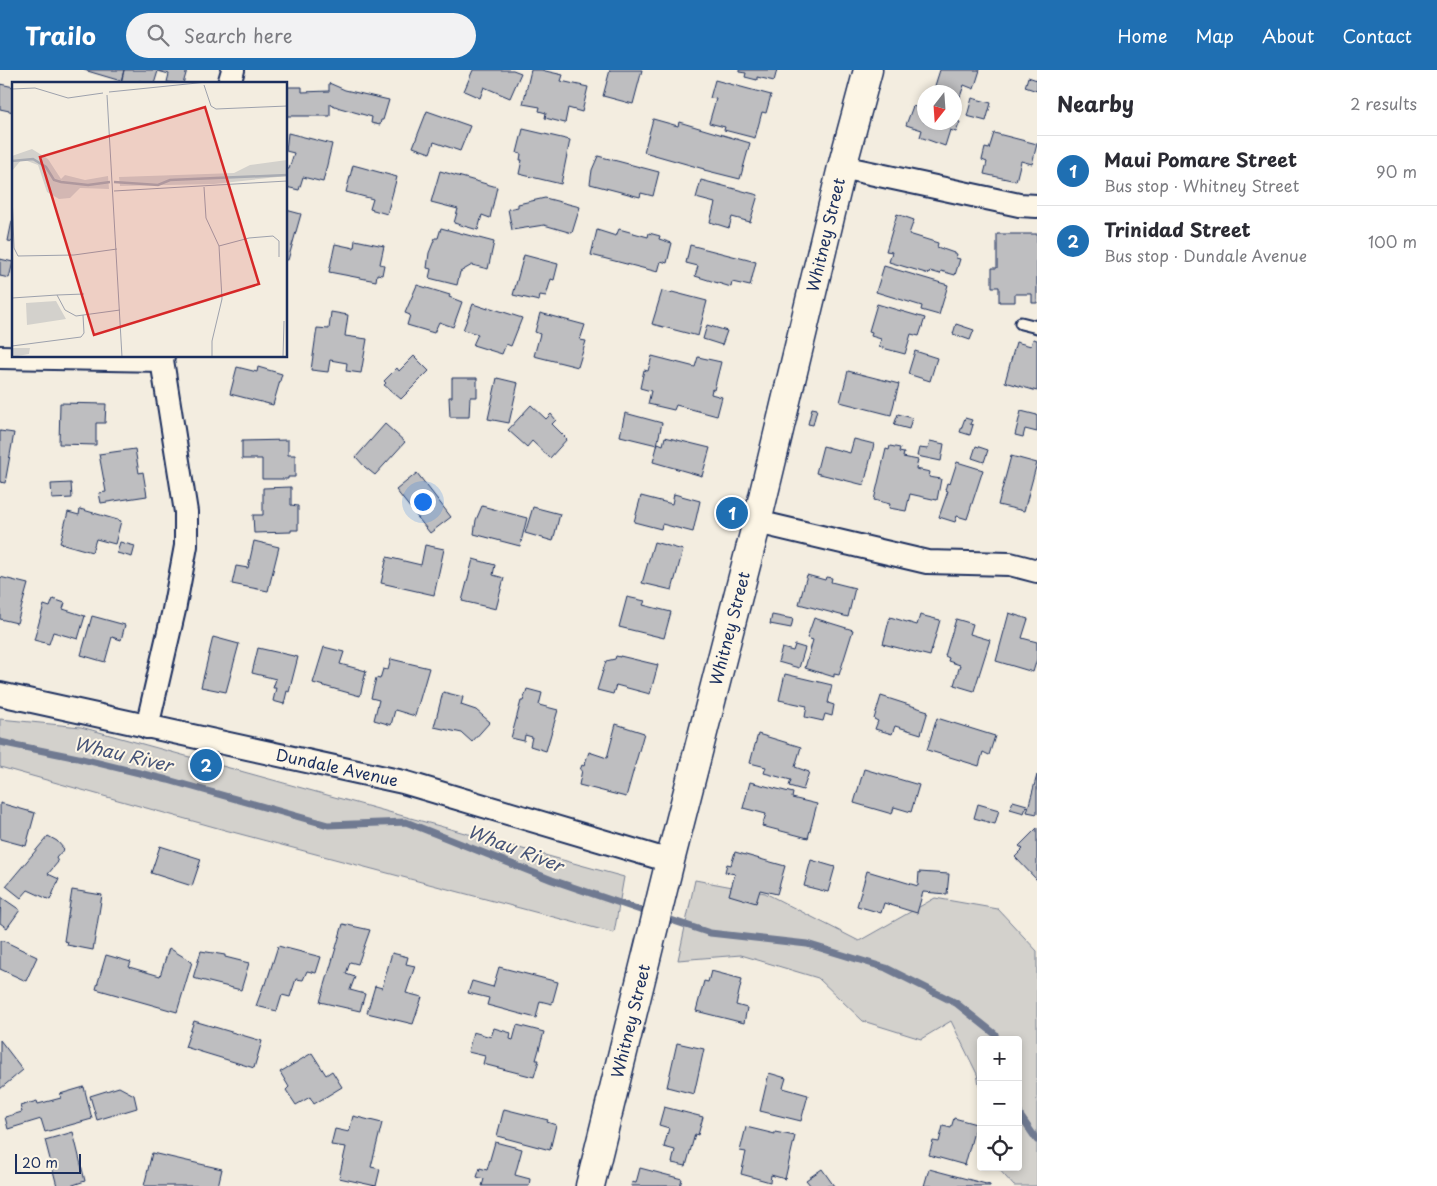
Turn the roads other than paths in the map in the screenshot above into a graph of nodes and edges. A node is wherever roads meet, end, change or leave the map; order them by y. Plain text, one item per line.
1 (868, 70) edge
2 (842, 167) junction
3 (1037, 206) edge
4 (1021, 323) dead end
5 (1037, 327) edge
6 (163, 358) edge
7 (757, 522) junction
8 (1037, 571) edge
9 (0, 694) edge
10 (147, 727) junction
11 (670, 861) junction
12 (590, 1186) edge

1 - 2 street, Whitney Street
2 - 3 street
2 - 7 street, Whitney Street
4 - 5 lane
6 - 10 street
7 - 8 street
7 - 11 street, Whitney Street
9 - 10 street, Dundale Avenue
10 - 11 street, Dundale Avenue
11 - 12 street, Whitney Street

